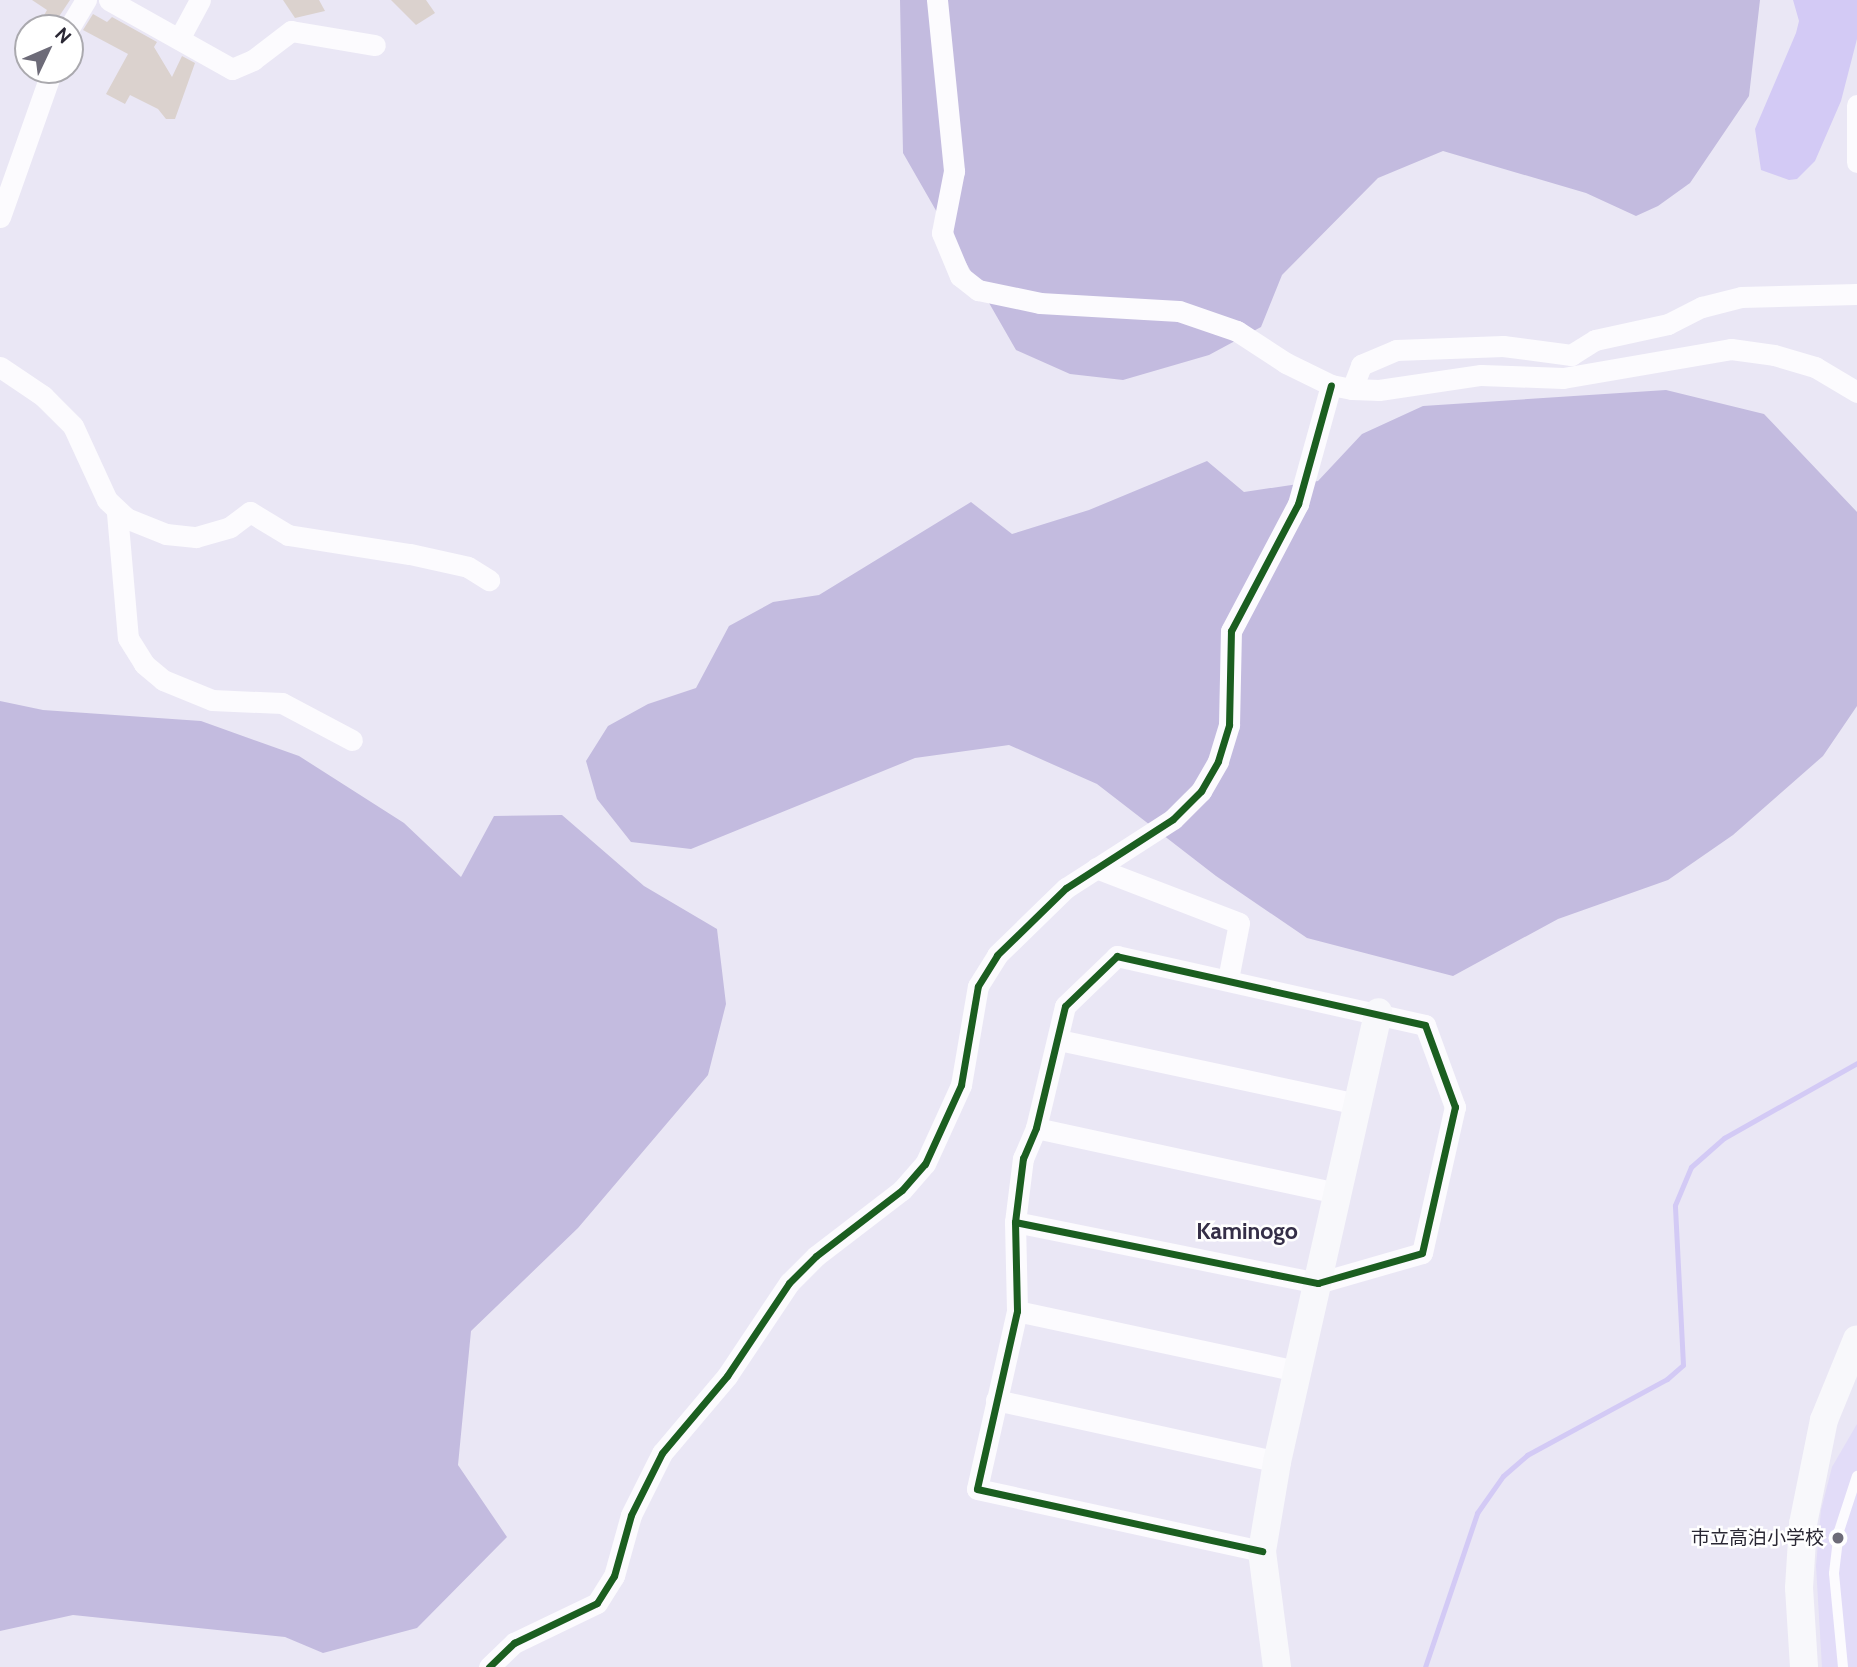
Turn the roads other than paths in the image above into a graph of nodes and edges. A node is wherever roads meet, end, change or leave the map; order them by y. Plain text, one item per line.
1 (109, 0) edge
2 (200, 0) edge
3 (937, 0) edge
4 (179, 38) junction
5 (375, 45) dead end
6 (47, 84) edge
7 (1857, 105) edge
8 (1857, 162) edge
9 (0, 217) edge
10 (1857, 294) edge
11 (0, 367) edge
12 (1341, 387) junction
13 (1857, 392) edge
14 (117, 513) junction
15 (489, 580) dead end
16 (352, 740) dead end
17 (1096, 868) junction
18 (1228, 979) junction
19 (1378, 1012) junction
20 (1059, 1040) junction
21 (1357, 1104) junction
22 (1036, 1128) junction
23 (1337, 1193) junction
24 (1014, 1222) junction
25 (1318, 1283) junction
26 (1017, 1311) junction
27 (1857, 1339) edge
28 (1297, 1371) junction
29 (996, 1400) junction
30 (1277, 1462) junction
31 (1857, 1476) edge
32 (1262, 1551) junction
33 (489, 1667) edge
34 (1276, 1667) edge
35 (1804, 1667) edge
36 (1843, 1667) edge

1 - 4 street
2 - 4 street
3 - 12 street
4 - 5 street
6 - 9 street
7 - 8 street
10 - 12 street
11 - 14 street
12 - 13 street
12 - 17 street
14 - 15 street
14 - 16 street
17 - 18 street
17 - 33 street
18 - 19 street
18 - 20 street
19 - 21 street
19 - 25 street
20 - 21 street
20 - 22 street
21 - 23 street
22 - 23 street
22 - 24 street
23 - 25 street
24 - 25 street
24 - 26 street
25 - 28 street
26 - 28 street
26 - 29 street
27 - 35 street
28 - 30 street
29 - 30 street
29 - 32 street
30 - 32 street
31 - 36 lane
32 - 34 street

